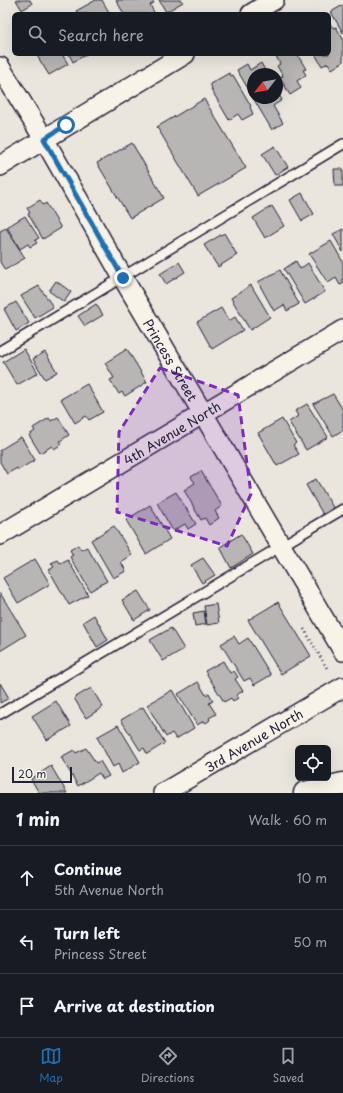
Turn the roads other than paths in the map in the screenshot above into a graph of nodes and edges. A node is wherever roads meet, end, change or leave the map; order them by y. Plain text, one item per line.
1 (274, 0) edge
2 (254, 12) edge
3 (182, 56) edge
4 (0, 67) edge
5 (44, 139) junction
6 (343, 144) edge
7 (0, 166) edge
8 (123, 278) junction
9 (343, 330) edge
10 (0, 351) edge
11 (203, 413) junction
12 (343, 509) edge
13 (0, 535) edge
14 (281, 546) junction
15 (343, 651) edge
16 (343, 687) edge
17 (0, 714) edge
18 (343, 784) edge
19 (163, 793) edge
20 (305, 793) edge

1 - 2 street
3 - 5 street
4 - 5 street, Princess Street
5 - 7 street
5 - 8 street, Princess Street
6 - 8 lane
8 - 10 lane
8 - 11 street, Princess Street
9 - 11 street, 4th Avenue North
11 - 13 street, 4th Avenue North
11 - 14 street, Princess Street
12 - 14 lane
14 - 15 street, Princess Street
14 - 17 lane
16 - 19 street, 3rd Avenue North
18 - 20 main road

